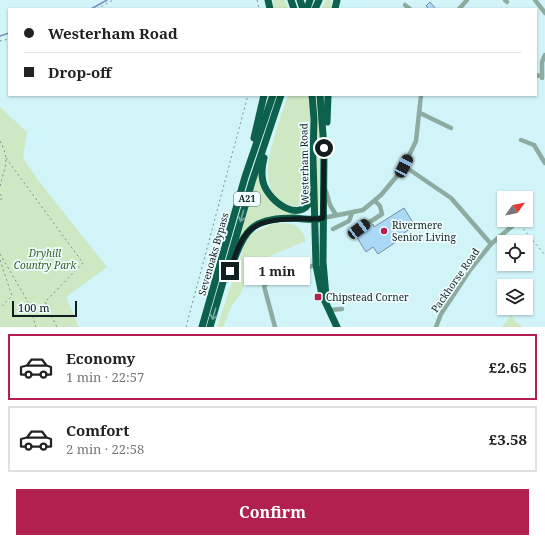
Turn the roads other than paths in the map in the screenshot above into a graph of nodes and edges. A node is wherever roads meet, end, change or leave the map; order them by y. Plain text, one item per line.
1 (466, 0) edge
2 (535, 0) edge
3 (405, 5) dead end
4 (409, 8) edge
5 (460, 8) edge
6 (545, 12) edge
7 (545, 55) edge
8 (537, 76) edge
9 (264, 96) edge
10 (278, 96) edge
11 (312, 96) edge
12 (320, 96) edge
13 (328, 96) edge
14 (421, 96) edge
15 (420, 113) junction
16 (451, 128) dead end
17 (521, 140) dead end
18 (324, 148) junction
19 (545, 163) edge
20 (404, 166) junction
21 (246, 177) junction
22 (314, 182) junction
23 (324, 185) junction
24 (376, 201) junction
25 (352, 213) junction
26 (336, 215) junction
27 (323, 218) junction
28 (315, 219) junction
29 (511, 227) edge
30 (333, 229) dead end
31 (359, 229) dead end
32 (491, 244) junction
33 (319, 264) junction
34 (218, 300) junction
35 (342, 308) dead end
36 (329, 310) junction
37 (202, 327) edge
38 (210, 327) edge
39 (274, 327) edge
40 (337, 327) edge
41 (436, 327) edge

1 - 5 street
2 - 6 street
3 - 4 street
7 - 8 street
9 - 21 highway
10 - 21 highway, Sevenoaks Bypass / A21
10 - 22 highway
10 -> 34 highway, Sevenoaks Bypass / A21
11 - 22 highway, Westerham Road
12 - 18 highway, Westerham Road
13 - 18 highway
14 - 15 street
15 - 16 street
15 - 20 street
17 - 19 street
18 - 23 highway, Westerham Road
20 - 24 street
20 - 32 street, Packhorse Road
21 - 37 highway, Sevenoaks Bypass / A21
22 - 28 highway, Westerham Road
23 - 26 street
23 - 27 highway, Westerham Road
24 - 25 street
24 - 31 street
25 - 26 street
25 - 30 street
26 - 27 street
27 - 28 highway
27 - 33 highway, Westerham Road
28 - 33 highway, Westerham Road
28 - 34 highway
29 - 32 street, Packhorse Road
32 - 41 street, Packhorse Road
33 - 36 highway, Westerham Road
33 - 39 street
34 -> 38 highway, Sevenoaks Bypass / A21
35 - 36 street
36 - 40 highway, Westerham Road

